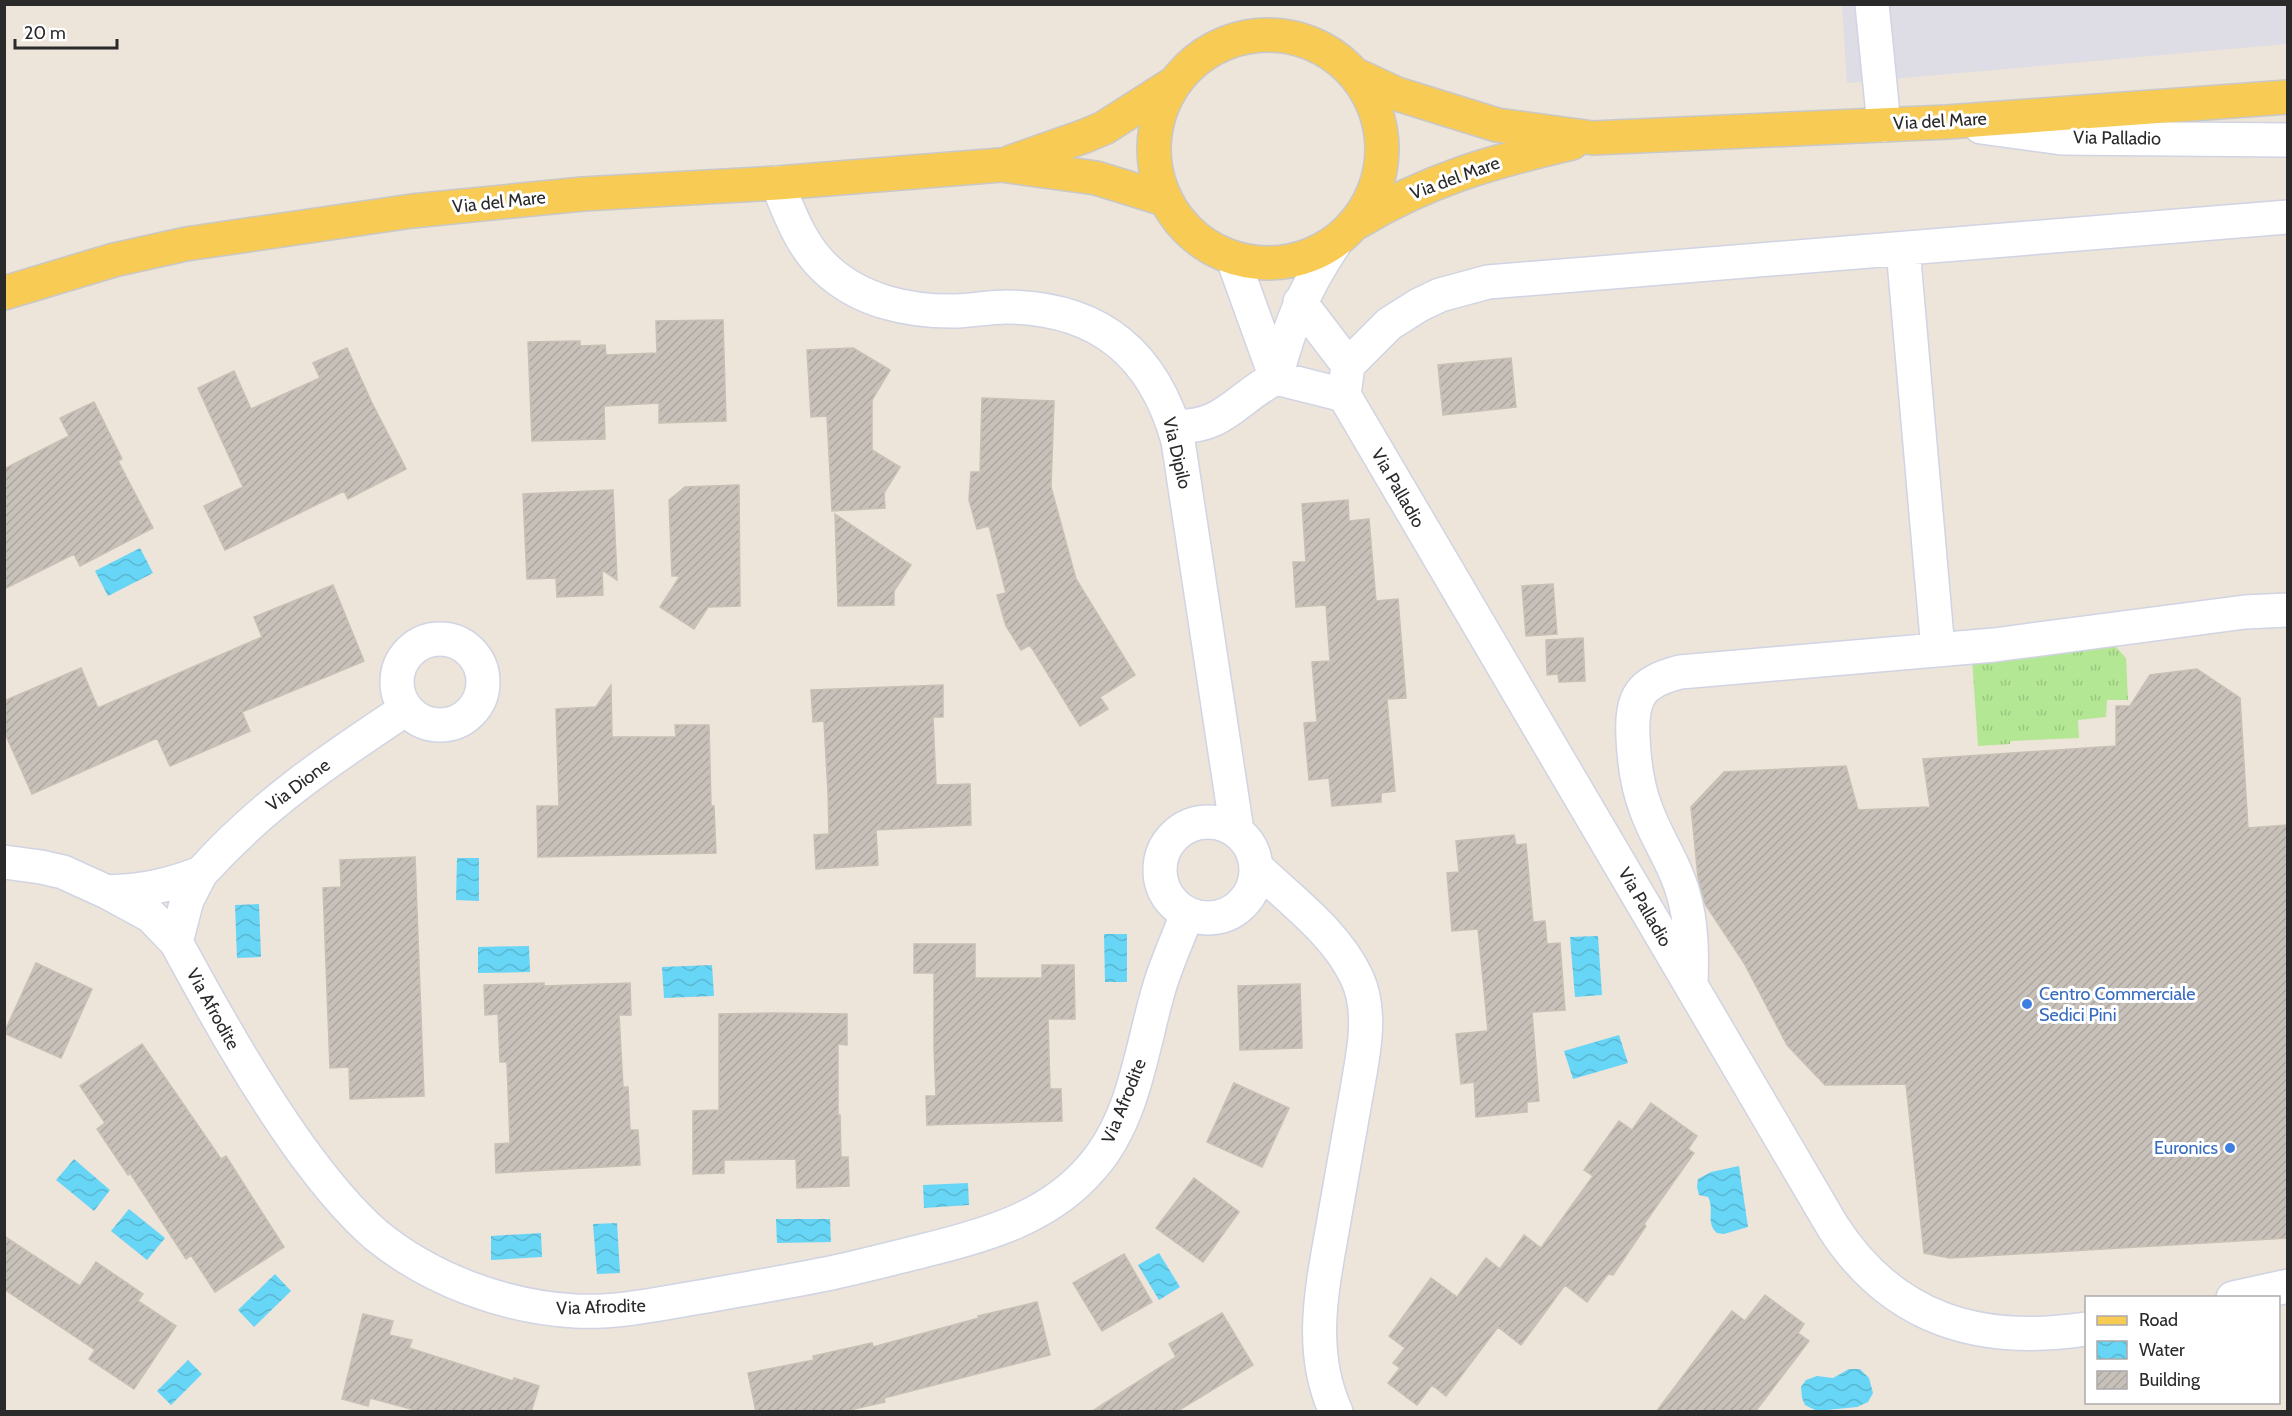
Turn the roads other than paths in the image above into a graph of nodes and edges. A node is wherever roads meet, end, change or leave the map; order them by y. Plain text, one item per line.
1 (1872, 4) edge
2 (1354, 74) junction
3 (1173, 84) junction
4 (2288, 97) edge
5 (1947, 122) junction
6 (1884, 125) junction
7 (1593, 138) junction
8 (2288, 140) edge
9 (1001, 165) junction
10 (777, 183) junction
11 (1164, 199) junction
12 (2288, 217) edge
13 (1346, 232) junction
14 (1903, 249) junction
15 (1233, 259) junction
16 (4, 293) edge
17 (1300, 302) junction
18 (1276, 378) junction
19 (1346, 380) junction
20 (1174, 426) junction
21 (2288, 610) edge
22 (1938, 650) junction
23 (406, 709) dead end
24 (1228, 827) junction
25 (4, 862) edge
26 (1257, 868) junction
27 (201, 873) junction
28 (107, 892) junction
29 (1187, 914) junction
30 (176, 942) junction
31 (1691, 986) junction
32 (2288, 1286) edge
33 (2242, 1296) edge
34 (2085, 1329) edge
35 (1336, 1412) edge

1 - 6 street
2 - 3 main road
2 - 7 main road, Via del Mare
2 - 13 main road
3 - 9 main road, Via del Mare
3 - 11 main road, Via del Mare
4 - 5 main road, Via del Mare
5 - 6 main road, Via del Mare
5 - 8 street, Via Palladio
6 - 7 main road, Via del Mare
7 - 13 main road, Via del Mare
9 - 10 main road, Via del Mare
9 - 11 main road, Via del Mare
10 - 16 main road, Via del Mare
10 - 20 street, Via Dipilo
11 - 15 main road, Via del Mare
12 - 14 street
13 - 15 main road, Via del Mare
13 - 17 street
14 - 19 street
14 - 22 street
15 - 18 street
17 - 18 street
17 - 19 street, Via Palladio
18 - 19 street
18 - 20 street
19 - 31 street, Via Palladio
20 - 24 street, Via Dipilo
21 - 22 street
22 - 31 street
23 - 27 street, Via Dione
24 - 26 street
24 - 29 street
25 - 28 street, Via Afrodite
26 - 29 street
26 - 35 street
27 - 28 street, Via Dione
27 - 30 street, Via Dione
28 - 30 street, Via Afrodite
29 - 30 street, Via Afrodite
31 - 34 street, Via Palladio
32 - 33 street

